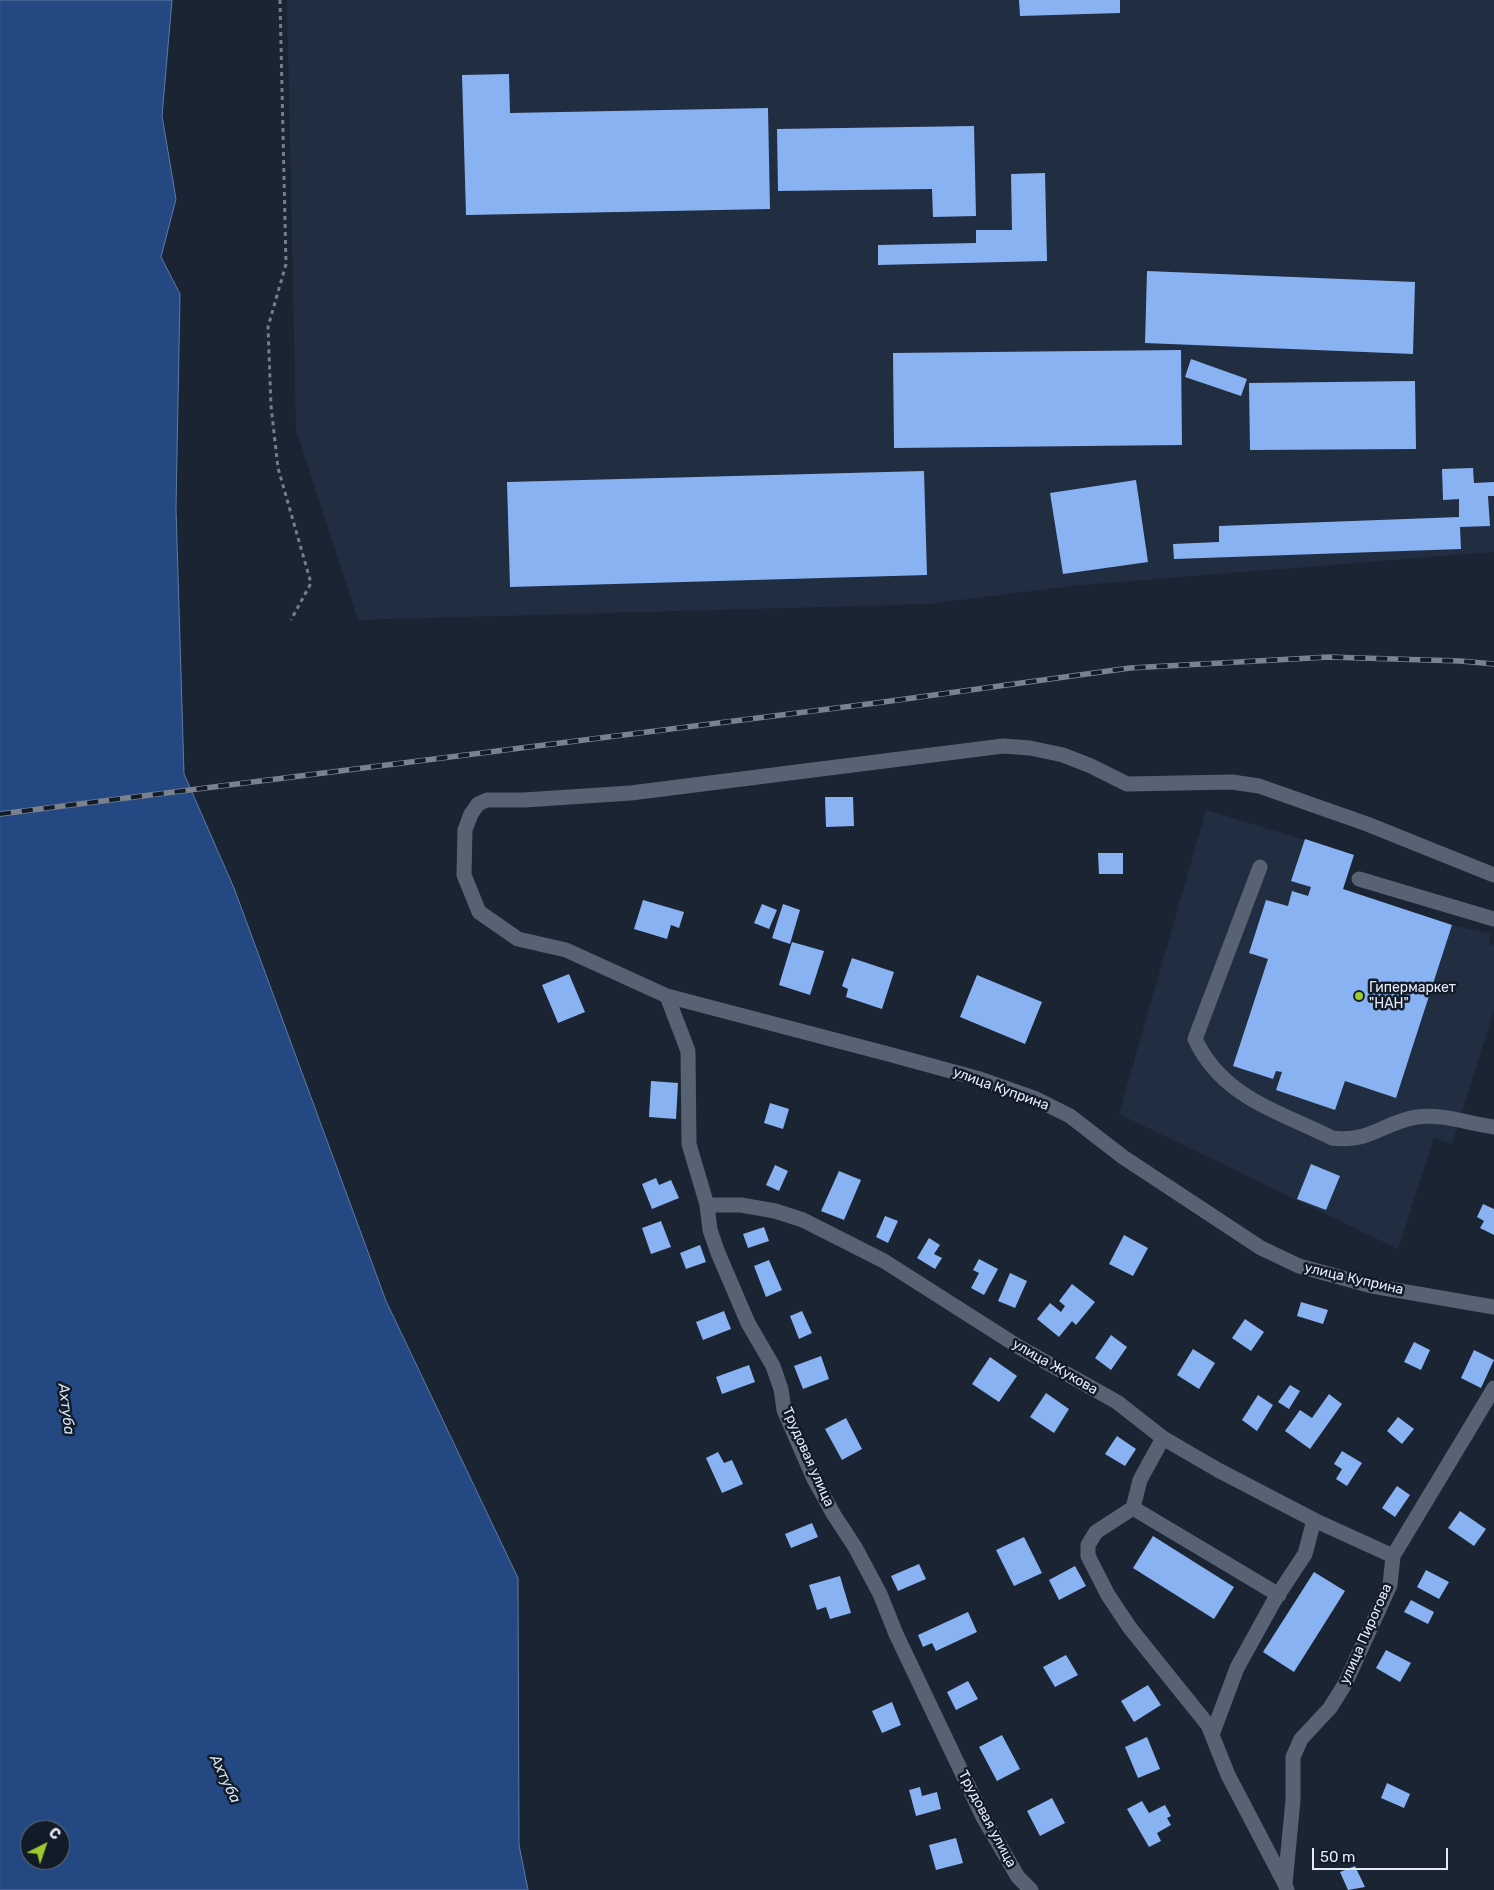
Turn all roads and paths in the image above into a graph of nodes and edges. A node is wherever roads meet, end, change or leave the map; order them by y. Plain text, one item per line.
1 (280, 0) edge
2 (291, 620) dead end
3 (1260, 867) dead end
4 (1494, 875) edge
5 (1359, 879) dead end
6 (1494, 919) edge
7 (667, 996) junction
8 (1494, 1127) edge
9 (707, 1205) junction
10 (1494, 1307) edge
11 (1494, 1388) edge
12 (1164, 1438) junction
13 (1133, 1508) junction
14 (1314, 1520) junction
15 (1393, 1556) junction
16 (1278, 1595) junction
17 (1212, 1735) junction
18 (1286, 1887) edge
19 (1031, 1890) edge

1 - 2 path
3 - 8 street
4 - 7 street, улица Куприна
5 - 6 street
7 - 9 street, Трудовая улица
7 - 10 street, улица Куприна
9 - 12 street, улица Жукова
9 - 19 street, Трудовая улица
11 - 15 street, улица Пирогова
12 - 13 street
12 - 14 street, улица Жукова
13 - 16 street
13 - 17 street
14 - 15 street, улица Жукова
14 - 16 street
15 - 18 street, улица Пирогова
16 - 17 street
17 - 18 street

